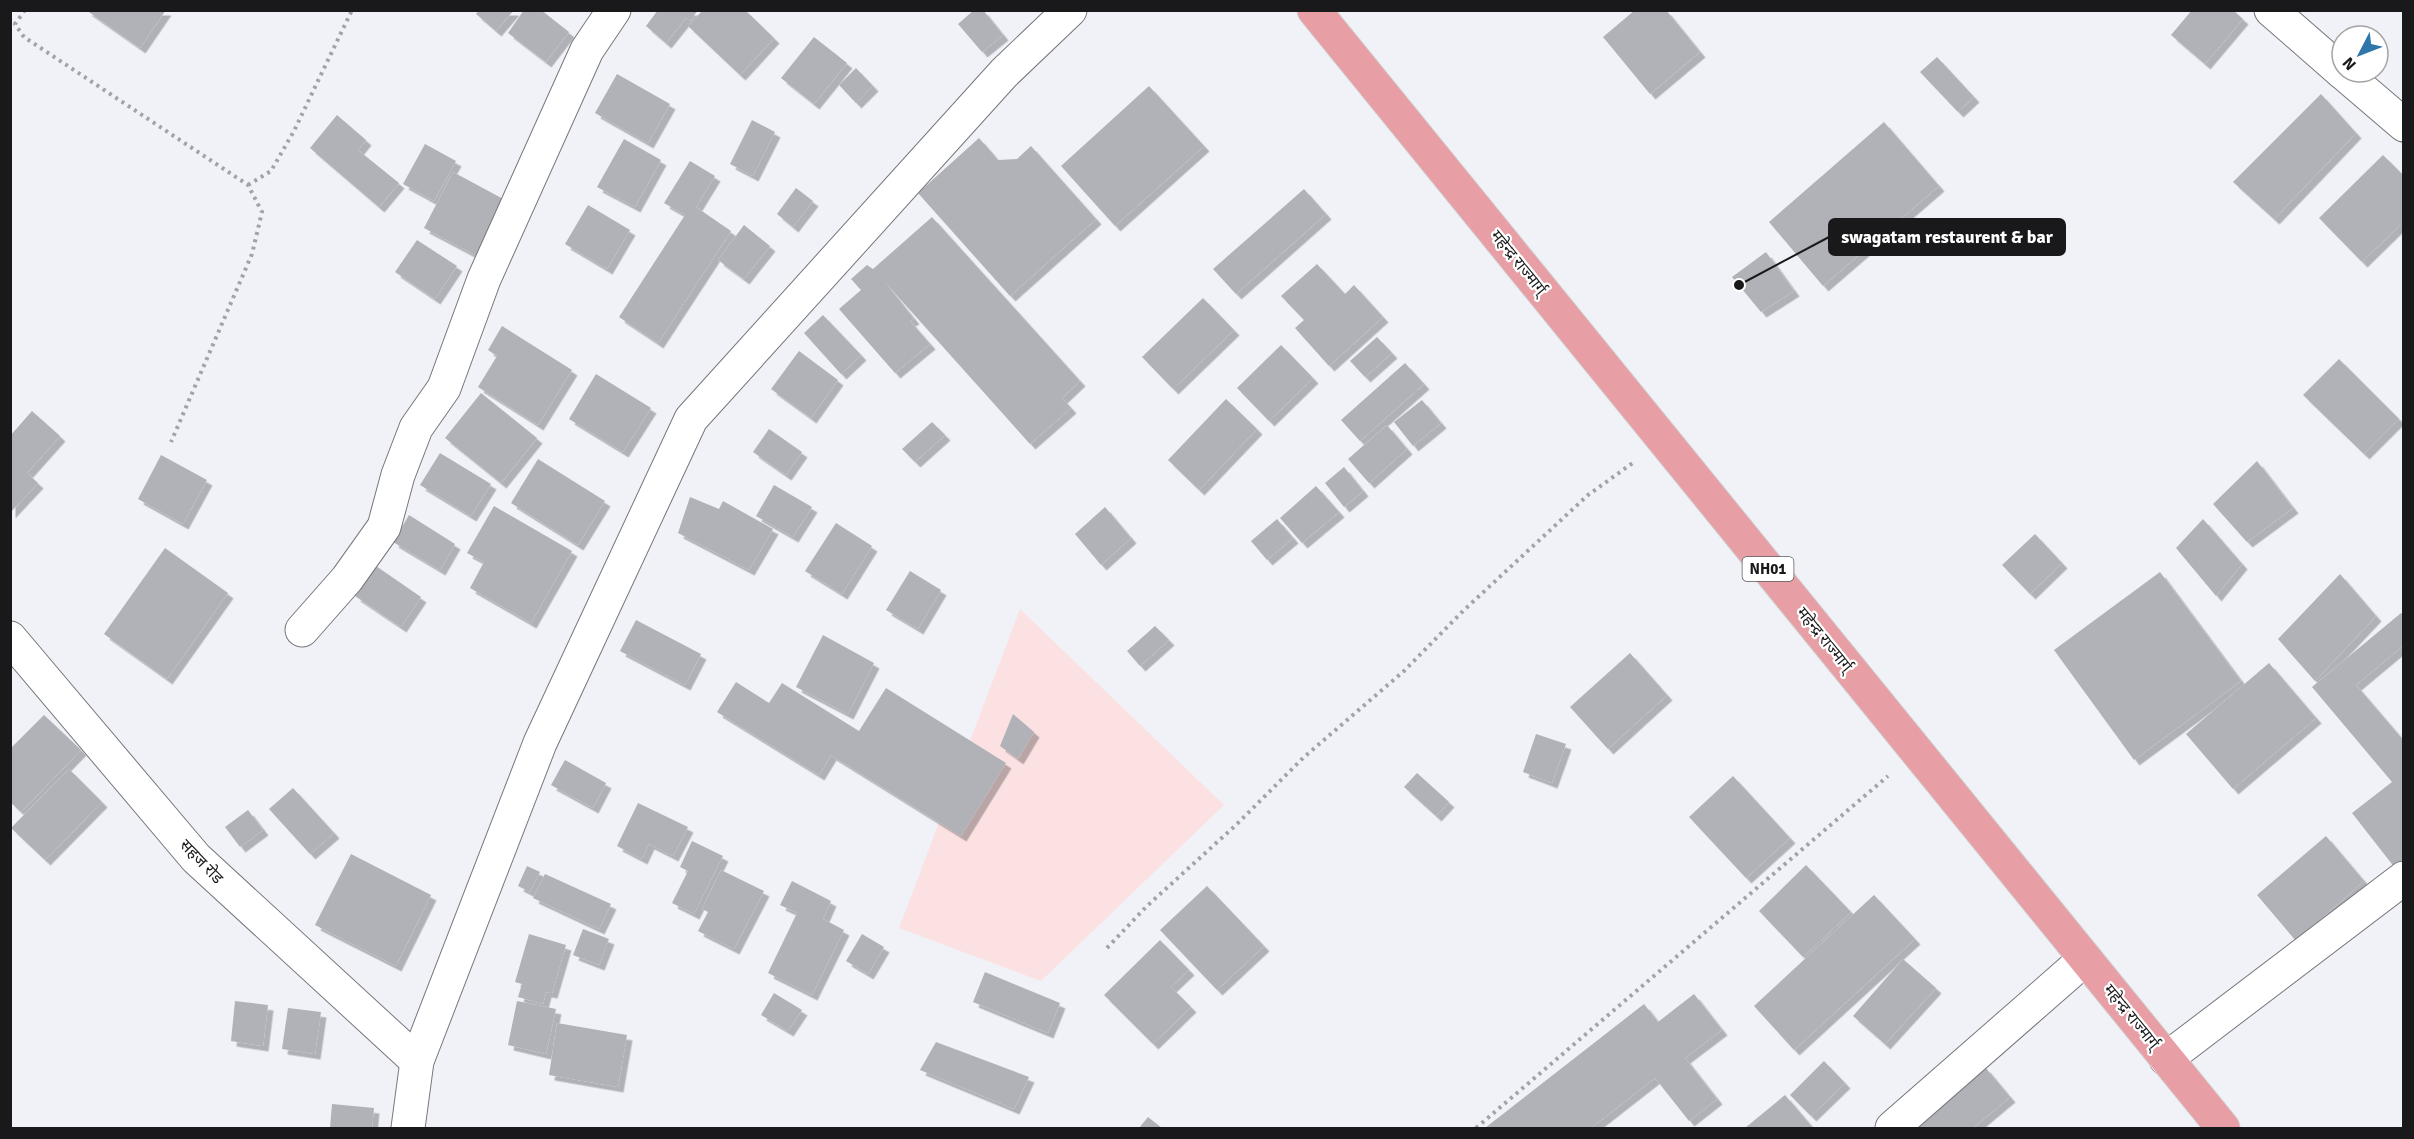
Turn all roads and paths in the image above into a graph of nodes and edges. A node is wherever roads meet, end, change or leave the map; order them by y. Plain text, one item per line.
1 (25, 10) edge
2 (352, 10) edge
3 (614, 10) edge
4 (1070, 10) edge
5 (1314, 10) edge
6 (2271, 10) edge
7 (2330, 62) edge
8 (2356, 84) edge
9 (2403, 125) edge
10 (248, 185) junction
11 (1664, 441) junction
12 (171, 442) dead end
13 (302, 630) dead end
14 (10, 638) edge
15 (1916, 752) junction
16 (2403, 878) edge
17 (1107, 948) dead end
18 (2085, 959) junction
19 (2166, 1059) junction
20 (417, 1061) junction
21 (408, 1128) edge
22 (1476, 1128) edge
23 (1892, 1128) edge
24 (2223, 1128) edge

1 - 10 path
2 - 10 path
3 - 13 street
4 - 20 street
5 - 11 highway, महेन्द्र राज्मार्ग् / NH01
6 - 7 street
8 - 9 street
10 - 12 path
11 - 15 highway, महेन्द्र राज्मार्ग् / NH01
11 - 17 path
14 - 20 street, सहज रोड
15 - 18 highway, महेन्द्र राज्मार्ग् / NH01
15 - 22 path
16 - 19 street
18 - 19 highway, महेन्द्र राज्मार्ग् / NH01
18 - 23 street
19 - 24 highway, महेन्द्र राज्मार्ग् / NH01
20 - 21 street

